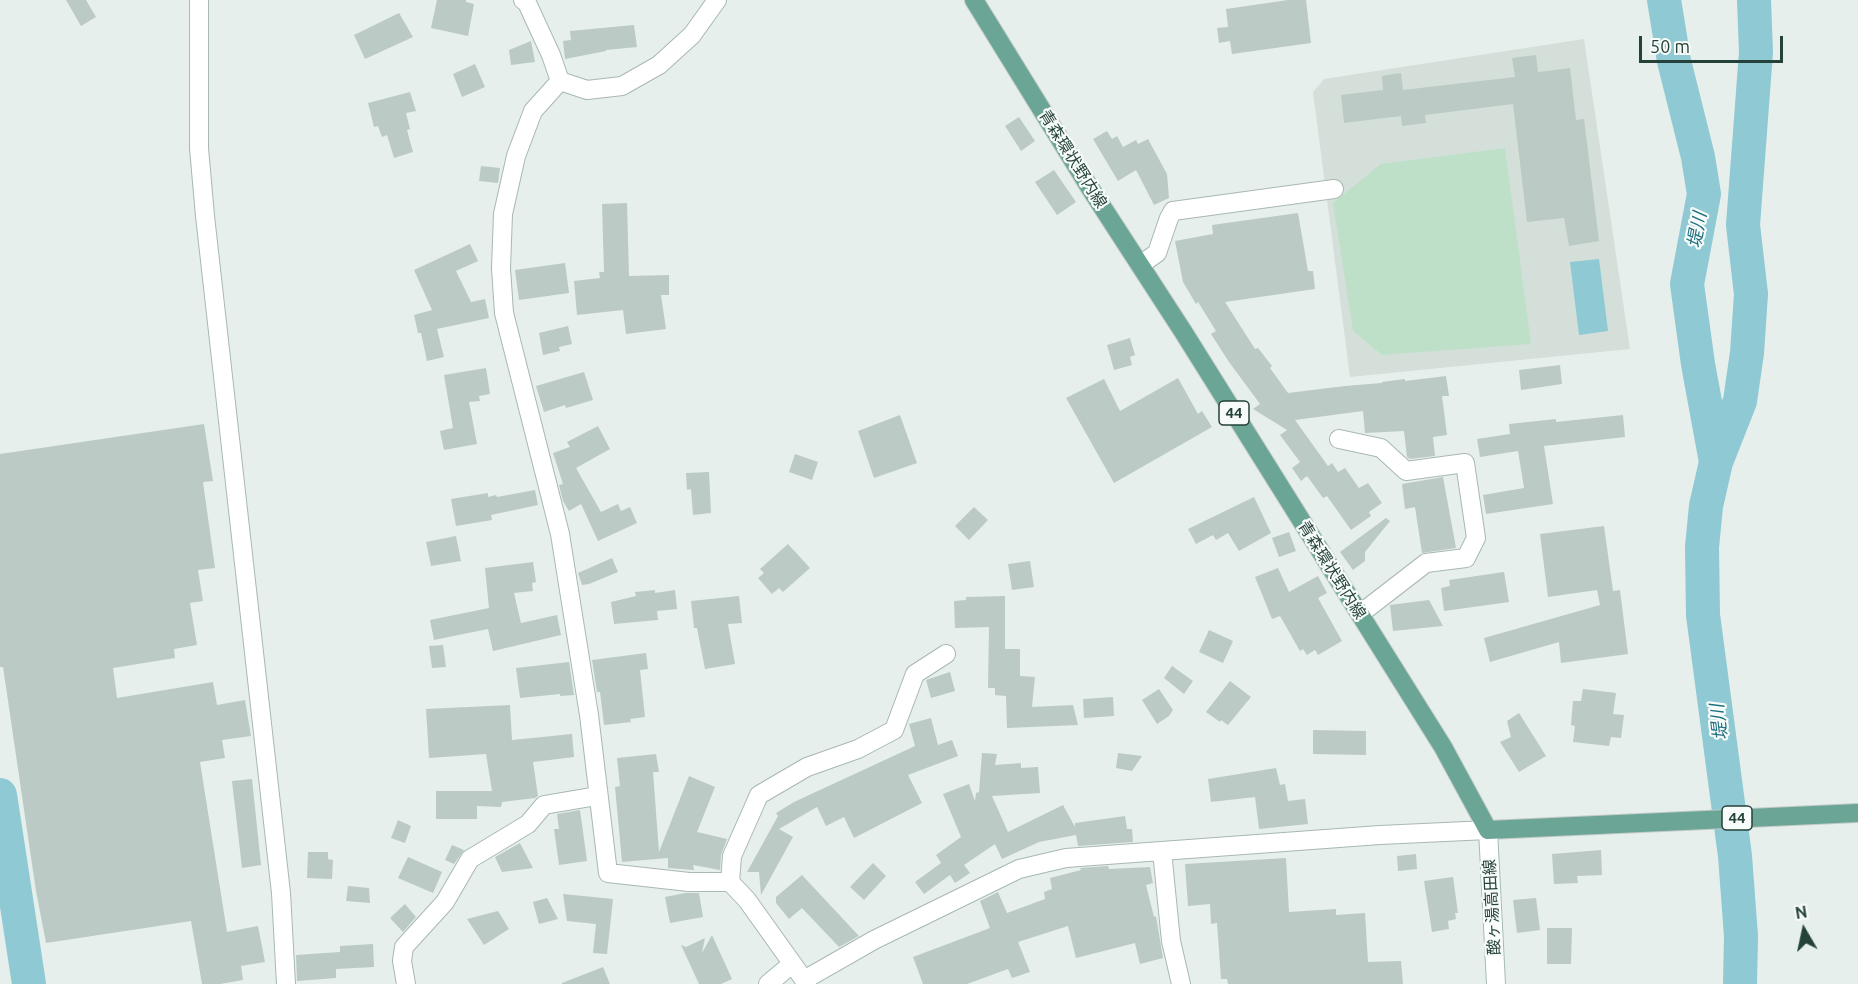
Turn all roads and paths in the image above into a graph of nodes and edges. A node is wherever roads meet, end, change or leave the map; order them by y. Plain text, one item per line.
1 (199, 0) edge
2 (523, 0) edge
3 (717, 0) edge
4 (974, 0) edge
5 (560, 81) junction
6 (1334, 189) dead end
7 (1140, 265) junction
8 (1339, 439) dead end
9 (1360, 614) junction
10 (946, 654) dead end
11 (597, 796) junction
12 (1858, 813) edge
13 (1488, 830) junction
14 (1162, 851) junction
15 (730, 882) junction
16 (792, 964) junction
17 (805, 982) edge
18 (286, 984) edge
19 (406, 984) edge
20 (768, 984) edge
21 (1181, 984) edge
22 (1496, 984) edge

1 - 18 street
2 - 5 street
3 - 5 street
4 - 7 main road, 青森環状野内線 / 44
5 - 11 street
6 - 7 street
7 - 9 main road, 青森環状野内線 / 44
8 - 9 street
9 - 13 main road, 青森環状野内線 / 44
10 - 15 street
11 - 15 street
11 - 19 street
12 - 13 main road, 44
13 - 14 street
13 - 22 street, 酸ヶ湯高田線
14 - 17 street
14 - 21 street
15 - 16 street
16 - 17 street
16 - 20 street

